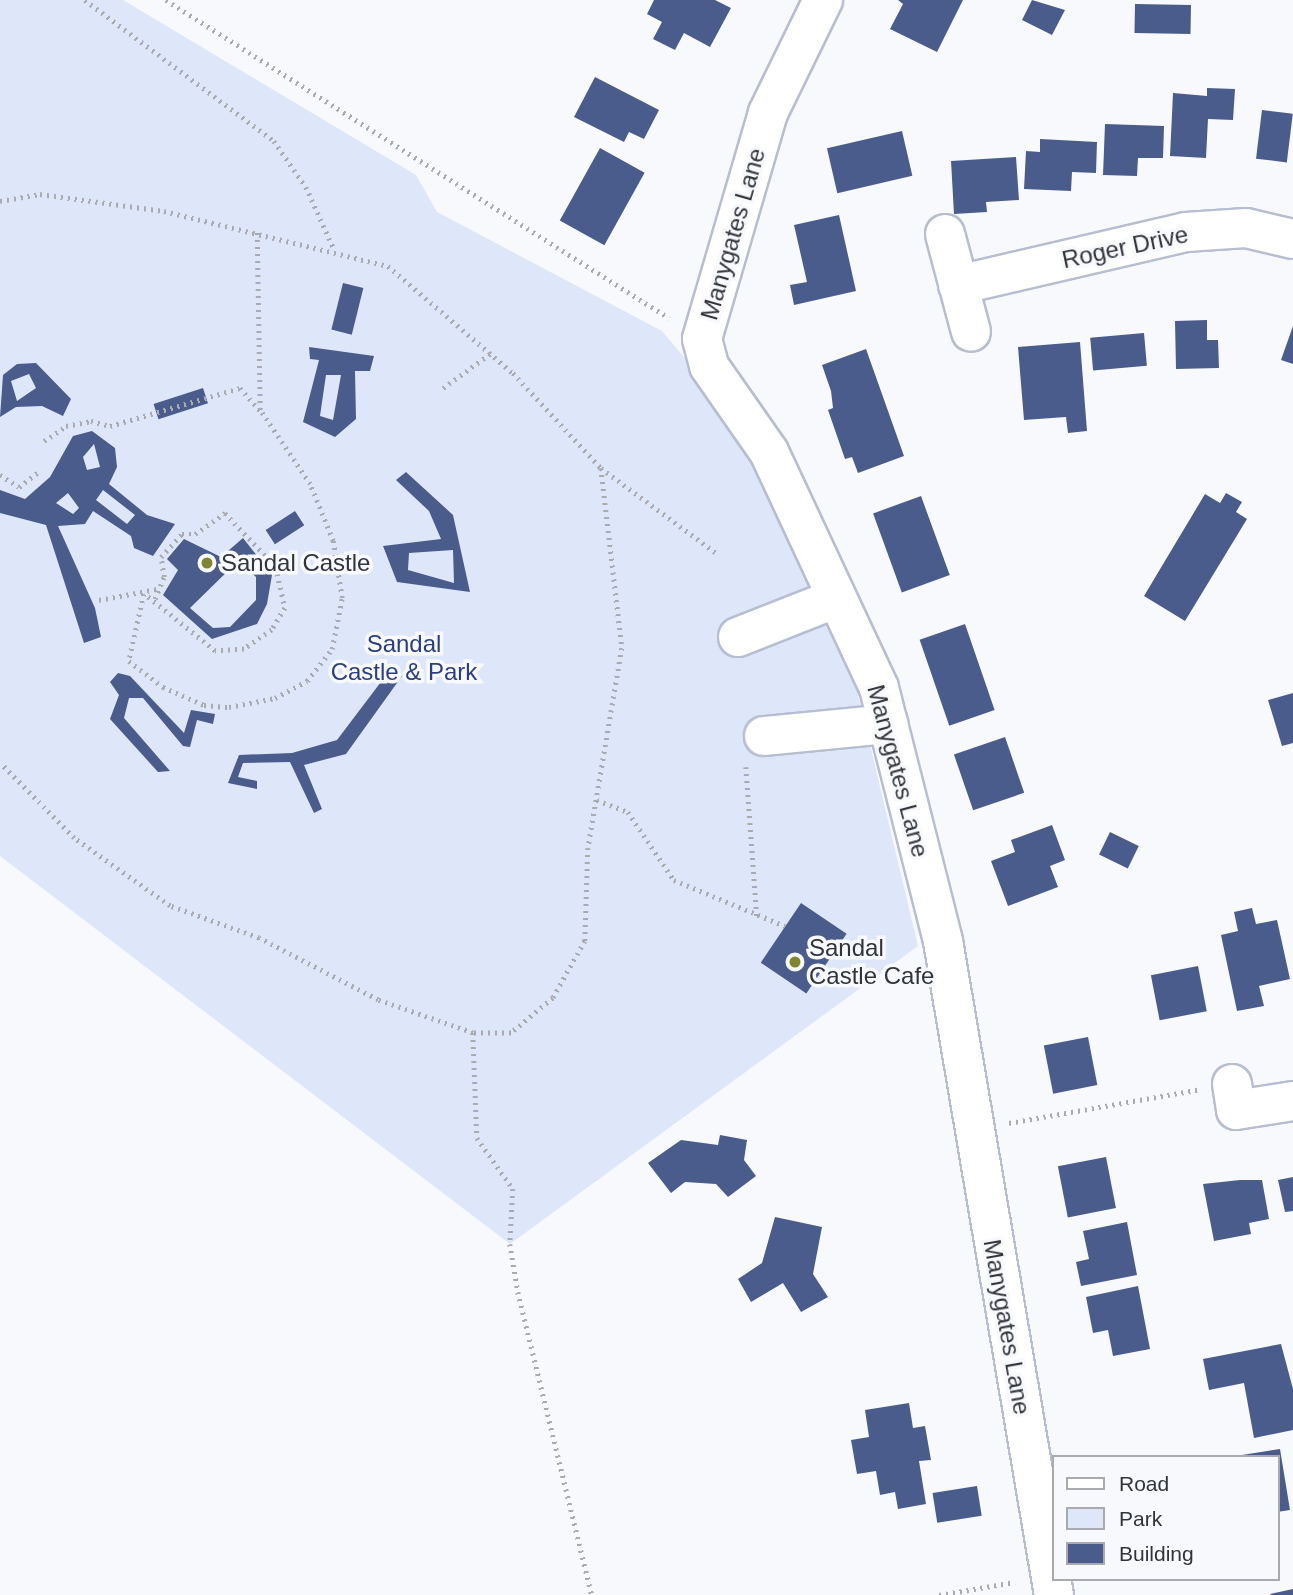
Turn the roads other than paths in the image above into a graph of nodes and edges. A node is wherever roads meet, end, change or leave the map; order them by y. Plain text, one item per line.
1 (823, 0) edge
2 (945, 234) dead end
3 (1293, 239) edge
4 (958, 285) junction
5 (971, 332) dead end
6 (837, 598) junction
7 (738, 637) dead end
8 (888, 724) junction
9 (757, 747) road end
10 (1232, 1084) road end
11 (1293, 1101) edge
12 (1052, 1579) edge

1 - 6 street, Manygates Lane
2 - 4 street
3 - 4 street, Roger Drive
4 - 5 street
6 - 7 street
6 - 8 street, Manygates Lane
8 - 9 street
8 - 12 street, Manygates Lane
10 - 11 street

